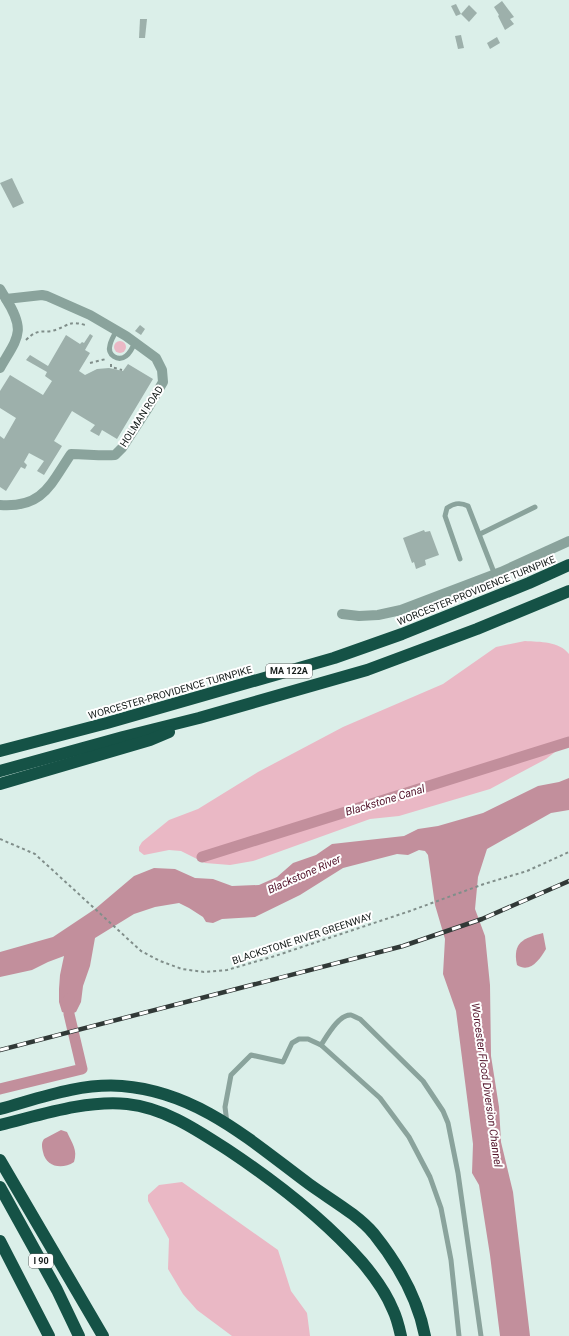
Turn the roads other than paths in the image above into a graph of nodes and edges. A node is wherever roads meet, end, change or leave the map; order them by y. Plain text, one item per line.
1 (0, 289) edge
2 (6, 299) junction
3 (117, 330) junction
4 (135, 342) junction
5 (0, 368) edge
6 (0, 505) edge
7 (535, 507) dead end
8 (480, 534) junction
9 (569, 541) edge
10 (460, 559) dead end
11 (569, 565) edge
12 (494, 575) junction
13 (569, 591) edge
14 (342, 614) dead end
15 (199, 718) junction
16 (0, 751) edge
17 (0, 771) edge
18 (0, 784) edge
19 (321, 1045) junction
20 (0, 1109) edge
21 (227, 1123) junction
22 (0, 1125) edge
23 (0, 1160) edge
24 (0, 1187) edge
25 (0, 1241) edge
26 (400, 1333) edge
27 (49, 1336) edge
28 (79, 1336) edge
29 (103, 1336) edge
30 (425, 1336) edge
31 (459, 1336) edge
32 (481, 1336) edge

1 - 2 street
2 - 3 street, HOLMAN ROAD
2 - 5 street
3 - 4 street, HOLMAN ROAD
3 - 4 lane
4 - 6 street, HOLMAN ROAD
7 - 8 lane
8 - 10 lane
8 - 12 lane
9 - 12 street
11 - 16 highway, WORCESTER-PROVIDENCE TURNPIKE / MA 122A
12 - 14 street
13 - 15 highway, MA 122A
15 - 17 highway, MA 122A
15 - 18 highway
19 - 21 lane
19 - 31 lane
19 - 32 lane
20 - 21 highway
21 - 30 highway
22 - 26 highway
23 - 29 highway
24 - 28 highway, I 90
25 - 27 highway, I 90

